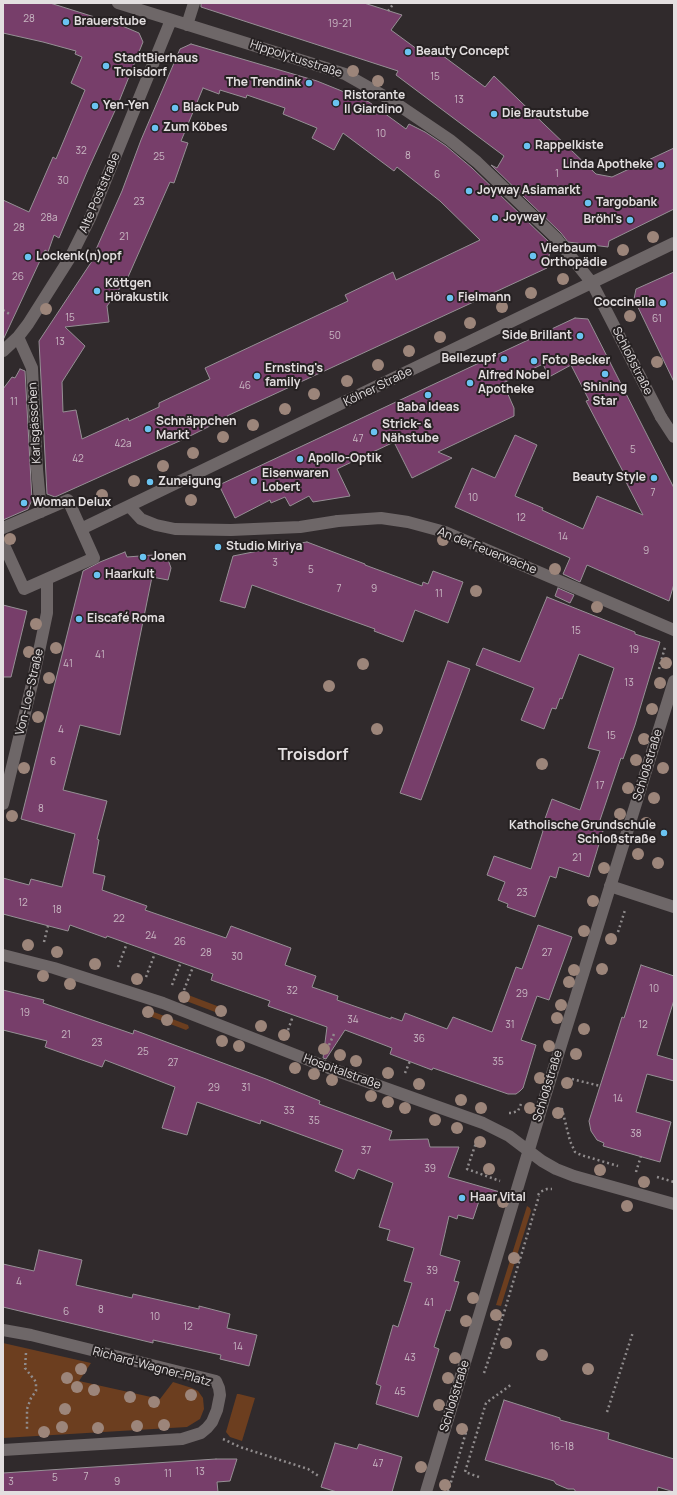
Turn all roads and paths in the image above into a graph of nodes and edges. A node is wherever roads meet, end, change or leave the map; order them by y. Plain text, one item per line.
1 (118, 3) edge
2 (194, 3) edge
3 (394, 3) edge
4 (388, 11) dead end
5 (171, 20) junction
6 (187, 25) junction
7 (674, 243) edge
8 (592, 283) junction
9 (18, 337) junction
10 (3, 351) edge
11 (674, 437) edge
12 (129, 506) junction
13 (41, 512) junction
14 (3, 528) edge
15 (81, 528) junction
16 (3, 543) edge
17 (7, 561) edge
18 (47, 579) junction
19 (674, 630) edge
20 (674, 681) edge
21 (3, 804) edge
22 (610, 886) junction
23 (674, 906) edge
24 (48, 926) dead end
25 (44, 942) dead end
26 (127, 943) dead end
27 (154, 953) dead end
28 (3, 954) edge
29 (180, 962) dead end
30 (118, 967) dead end
31 (193, 967) dead end
32 (146, 977) dead end
33 (172, 986) dead end
34 (184, 990) dead end
35 (293, 1016) dead end
36 (288, 1030) dead end
37 (334, 1034) dead end
38 (329, 1045) dead end
39 (410, 1061) dead end
40 (405, 1073) dead end
41 (572, 1078) dead end
42 (600, 1086) dead end
43 (543, 1104) junction
44 (505, 1112) dead end
45 (529, 1150) junction
46 (641, 1156) dead end
47 (623, 1168) dead end
48 (630, 1170) dead end
49 (652, 1176) dead end
50 (674, 1182) edge
51 (539, 1196) dead end
52 (674, 1204) edge
53 (3, 1330) edge
54 (633, 1332) dead end
55 (31, 1335) junction
56 (483, 1375) dead end
57 (512, 1384) dead end
58 (607, 1412) dead end
59 (468, 1426) dead end
60 (207, 1428) junction
61 (28, 1449) junction
62 (3, 1450) edge
63 (320, 1477) dead end
64 (478, 1477) dead end
65 (426, 1492) edge
66 (448, 1492) edge

1 - 5 street, Hippolytusstraße
2 - 6 street
3 - 4 path
5 - 6 street, Hippolytusstraße
5 - 9 street, Alte Poststraße
6 - 8 street, Hippolytusstraße
7 - 8 street, Kölner Straße
8 - 11 street, Schloßstraße
8 - 12 street, Kölner Straße
9 - 10 street, Alte Poststraße
9 - 13 street, Karlsgässchen
12 - 15 street, Kölner Straße
12 - 19 street, An der Feuerwache
13 - 14 street
13 - 15 street
15 - 18 street
16 - 17 street
17 - 18 street
18 - 21 street, Von-Loe-Straße
20 - 22 street, Schloßstraße
22 - 23 street
22 - 43 street, Schloßstraße
24 - 25 path
26 - 30 path
27 - 32 path
28 - 45 street, Hospitalstraße
29 - 33 path
31 - 34 path
35 - 36 path
37 - 38 path
39 - 40 path
41 - 42 path
43 - 44 path
43 - 45 street, Schloßstraße
43 - 47 path
45 - 52 street, Hospitalstraße
45 - 65 street, Schloßstraße
46 - 48 path
49 - 50 path
51 - 56 path
53 - 55 street, Richard-Wagner-Platz
54 - 58 path
55 - 60 street, Richard-Wagner-Platz
55 - 61 path
57 - 64 path
59 - 66 path
60 - 61 street
60 - 63 path
61 - 62 street

